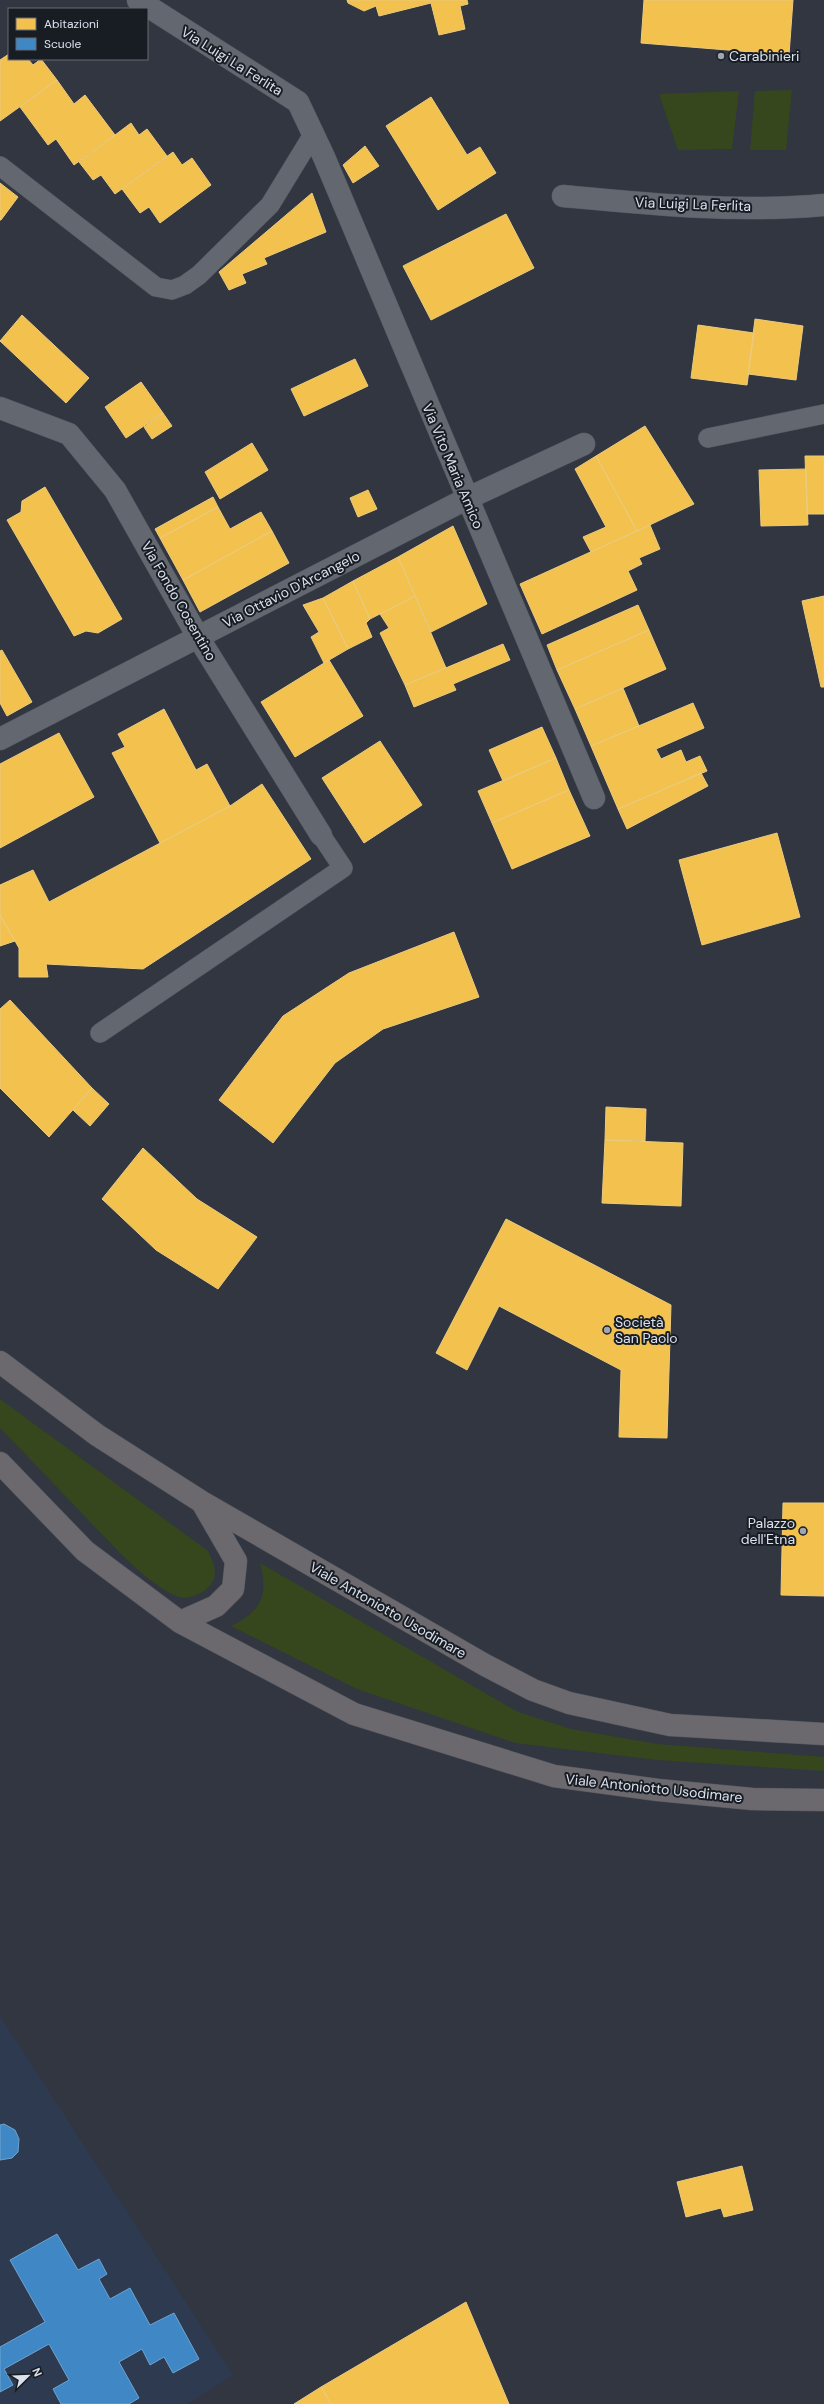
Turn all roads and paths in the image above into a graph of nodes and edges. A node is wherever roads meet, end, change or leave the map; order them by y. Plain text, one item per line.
1 (138, 0) edge
2 (314, 132) junction
3 (0, 166) edge
4 (563, 196) dead end
5 (824, 204) edge
6 (0, 408) edge
7 (824, 414) edge
8 (708, 438) dead end
9 (584, 444) dead end
10 (466, 499) junction
11 (198, 637) junction
12 (0, 739) edge
13 (594, 798) dead end
14 (321, 835) joint
15 (100, 1033) dead end
16 (0, 1362) edge
17 (0, 1464) edge
18 (202, 1502) junction
19 (180, 1622) junction
20 (824, 1734) edge
21 (824, 1800) edge

1 - 2 street, Via Luigi La Ferlita
2 - 3 lane
2 - 10 street, Via Vito Maria Amico
4 - 5 street, Via Luigi La Ferlita
6 - 11 street, Via Fondo Cosentino
7 - 8 lane
9 - 10 street, Via Ottavio D'Arcangelo
10 - 11 street, Via Ottavio D'Arcangelo
10 - 13 street, Via Vito Maria Amico
11 - 12 street, Via Ottavio D'Arcangelo
11 - 14 street, Via Fondo Cosentino
14 - 15 lane
16 - 18 main road, Viale Antoniotto Usodimare
17 - 19 main road, Viale Antoniotto Usodimare
18 - 19 main road
18 - 20 main road, Viale Antoniotto Usodimare
19 - 21 main road, Viale Antoniotto Usodimare

